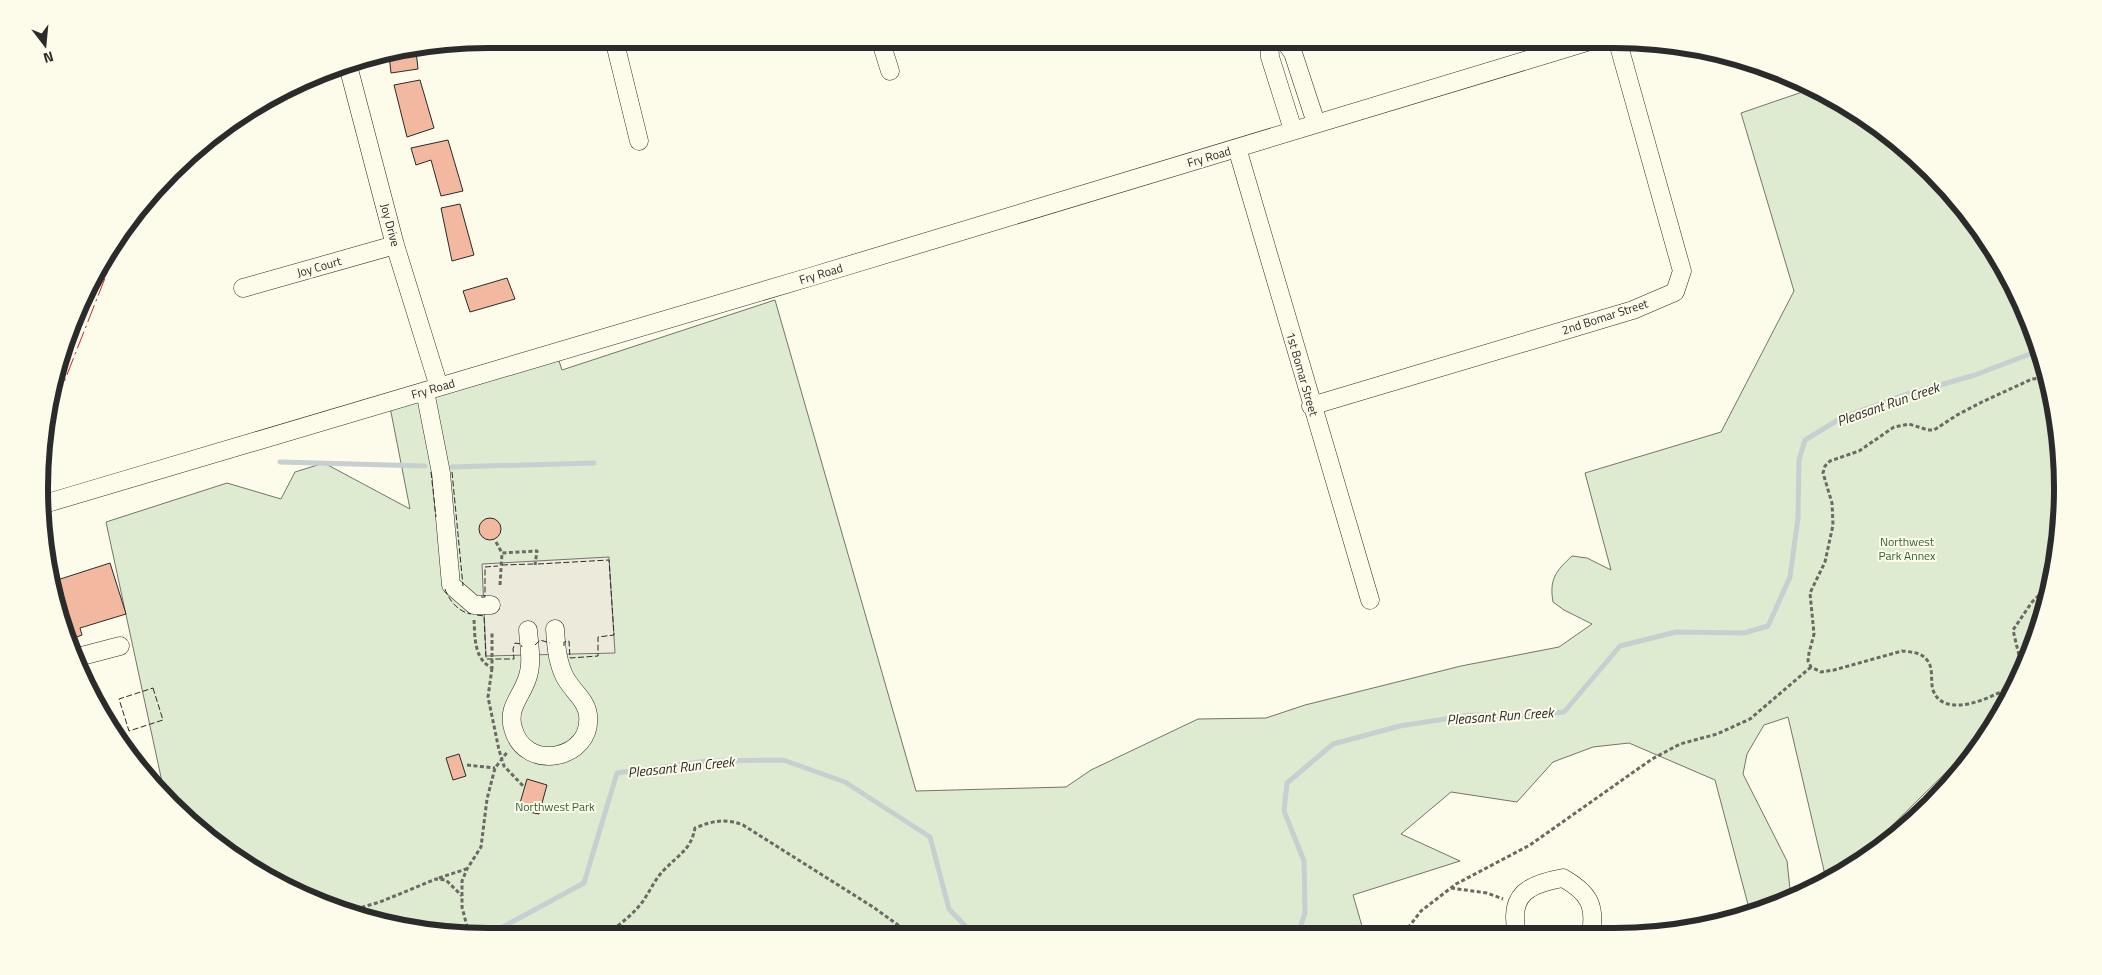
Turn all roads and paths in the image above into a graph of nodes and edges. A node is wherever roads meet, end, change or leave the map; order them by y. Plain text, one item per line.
1 (616, 48) edge
2 (883, 48) edge
3 (1270, 48) edge
4 (1289, 48) edge
5 (1567, 48) edge
6 (1620, 48) edge
7 (349, 70) edge
8 (890, 71) dead end
9 (1316, 123) junction
10 (1293, 130) junction
11 (639, 141) dead end
12 (1237, 148) junction
13 (395, 245) junction
14 (242, 288) dead end
15 (2041, 378) edge
16 (432, 389) junction
17 (1311, 406) junction
18 (48, 503) edge
19 (496, 542) dead end
20 (502, 553) junction
21 (535, 565) dead end
22 (500, 585) dead end
23 (2042, 593) edge
24 (1370, 600) dead end
25 (482, 605) joint
26 (555, 628) dead end
27 (528, 630) dead end
28 (492, 633) dead end
29 (120, 646) dead end
30 (81, 656) edge
31 (2020, 659) edge
32 (1811, 667) junction
33 (2005, 690) edge
34 (517, 738) junction
35 (467, 765) dead end
36 (495, 768) junction
37 (467, 869) junction
38 (436, 879) junction
39 (1450, 888) junction
40 (462, 896) junction
41 (1516, 903) junction
42 (356, 907) edge
43 (467, 927) edge
44 (616, 928) edge
45 (902, 928) edge
46 (1408, 928) edge
47 (1516, 928) edge
48 (1592, 928) edge

1 - 11 street
2 - 8 street
3 - 10 street
4 - 9 street
5 - 9 street, Fry Road
6 - 17 street, 2nd Bomar Street
7 - 13 street, Joy Drive
9 - 10 street, Fry Road
10 - 12 street, Fry Road
12 - 16 street, Fry Road
12 - 17 street, 1st Bomar Street
13 - 14 street, Joy Court
13 - 16 street, Joy Drive
15 - 32 path
16 - 18 street, Fry Road
16 - 25 street, Joy Drive
17 - 24 street, 1st Bomar Street
19 - 20 path
20 - 21 path
20 - 22 path
23 - 31 path
25 - 28 path
26 - 34 street
27 - 34 street
29 - 30 street
32 - 33 path
32 - 39 path
34 - 36 path
35 - 36 path
36 - 37 path
37 - 38 path
37 - 40 path
38 - 40 path
38 - 42 path
39 - 41 path
39 - 46 path
40 - 43 path
41 - 47 street
41 - 48 street
44 - 45 path

